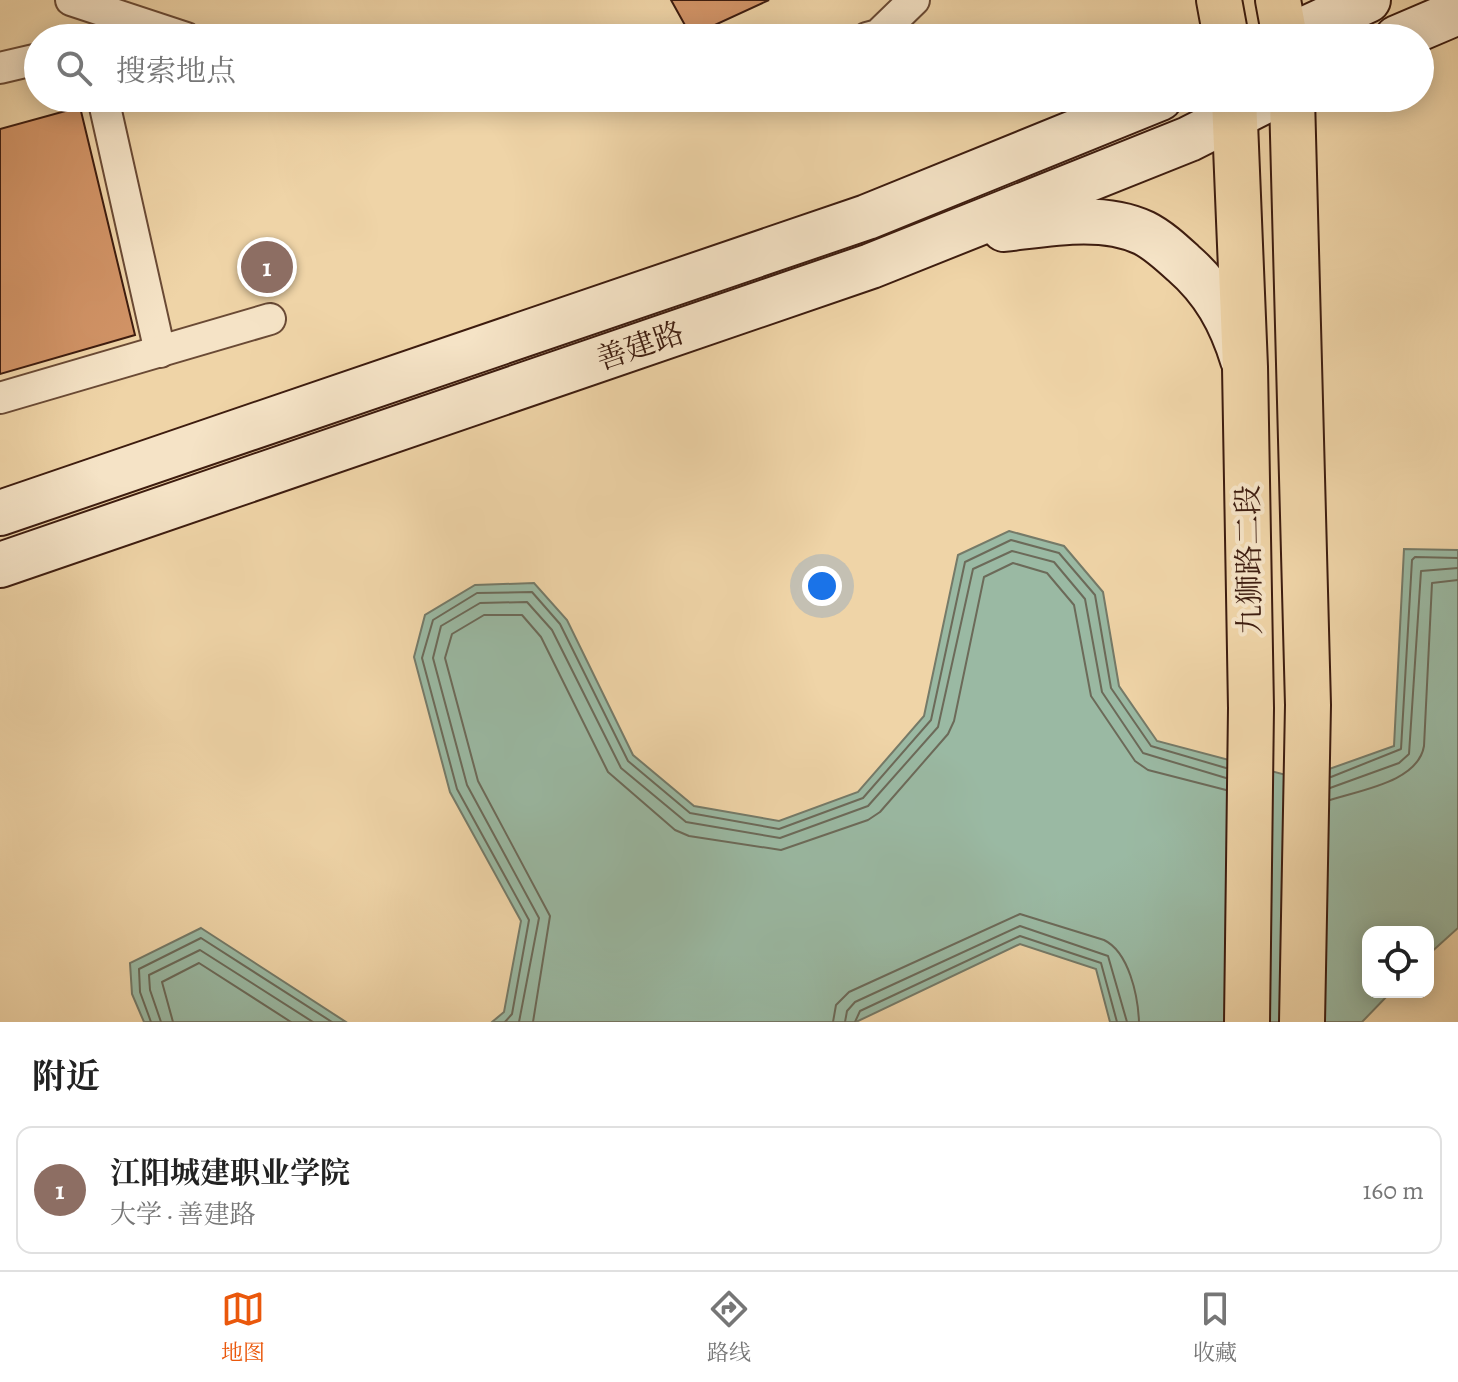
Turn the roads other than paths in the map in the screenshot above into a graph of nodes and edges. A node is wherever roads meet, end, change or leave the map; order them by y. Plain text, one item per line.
1 (71, 0) edge
2 (914, 0) edge
3 (1219, 0) edge
4 (1278, 0) edge
5 (1368, 0) edge
6 (1458, 12) edge
7 (144, 24) edge
8 (889, 24) edge
9 (1223, 24) edge
10 (1282, 24) edge
11 (1316, 24) edge
12 (1430, 24) edge
13 (24, 62) edge
14 (0, 68) edge
15 (106, 112) edge
16 (1126, 112) edge
17 (1233, 112) edge
18 (1246, 112) edge
19 (1292, 112) edge
20 (946, 236) junction
21 (270, 319) dead end
22 (160, 352) junction
23 (1245, 367) junction
24 (0, 398) edge
25 (0, 513) edge
26 (0, 565) edge
27 (1247, 1022) edge
28 (1302, 1022) edge

1 - 7 street
2 - 8 street
3 - 9 main road
4 - 10 main road
5 - 11 main road
6 - 12 main road
13 - 14 street
15 - 22 street
16 - 25 main road, 善建路
17 - 20 main road, 善建路
18 - 23 main road, 九狮路二段
19 - 28 main road, 九狮路二段
20 - 23 main road
20 - 26 main road, 善建路
21 - 22 street
22 - 24 street
23 - 27 main road, 九狮路二段

